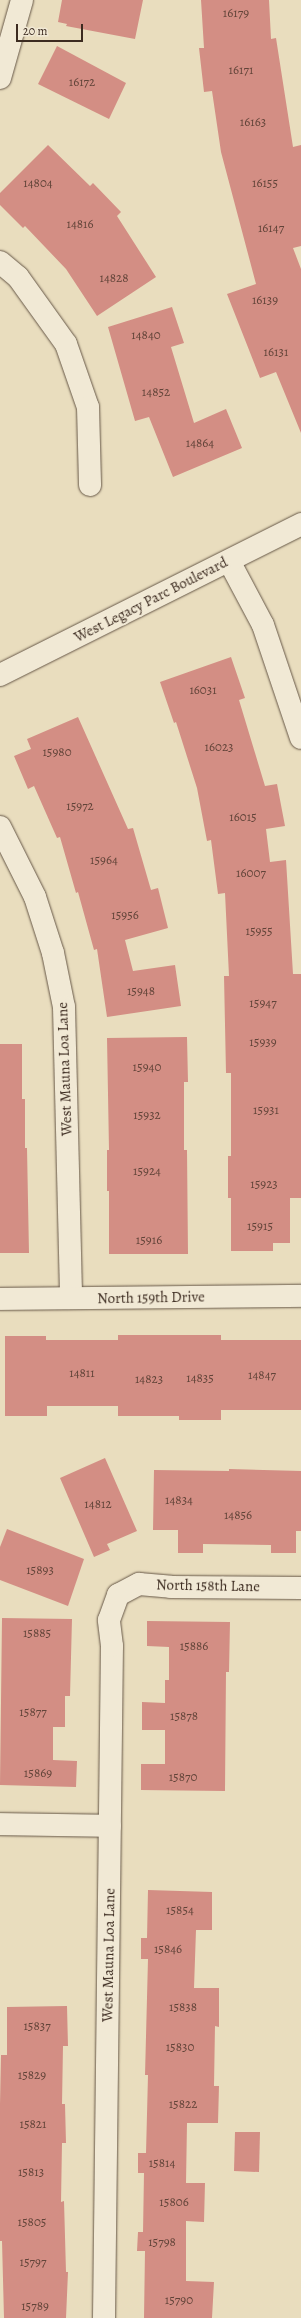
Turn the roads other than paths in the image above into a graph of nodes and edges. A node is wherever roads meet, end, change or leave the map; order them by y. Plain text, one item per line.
1 (22, 0) edge
2 (0, 78) edge
3 (0, 262) edge
4 (90, 485) dead end
5 (301, 524) edge
6 (229, 561) junction
7 (0, 675) edge
8 (301, 738) edge
9 (0, 827) edge
10 (301, 1296) edge
11 (71, 1298) junction
12 (0, 1299) edge
13 (301, 1588) edge
14 (118, 1595) joint
15 (0, 1824) edge
16 (110, 1826) junction
17 (104, 2318) edge

1 - 2 street
3 - 4 street
5 - 6 street, West Legacy Parc Boulevard
6 - 7 street, West Legacy Parc Boulevard
6 - 8 street
9 - 11 street, West Mauna Loa Lane
10 - 11 street, North 159th Drive
11 - 12 street, North 159th Drive
13 - 14 street, North 158th Lane
14 - 16 street, West Mauna Loa Lane
15 - 16 street
16 - 17 street, West Mauna Loa Lane

